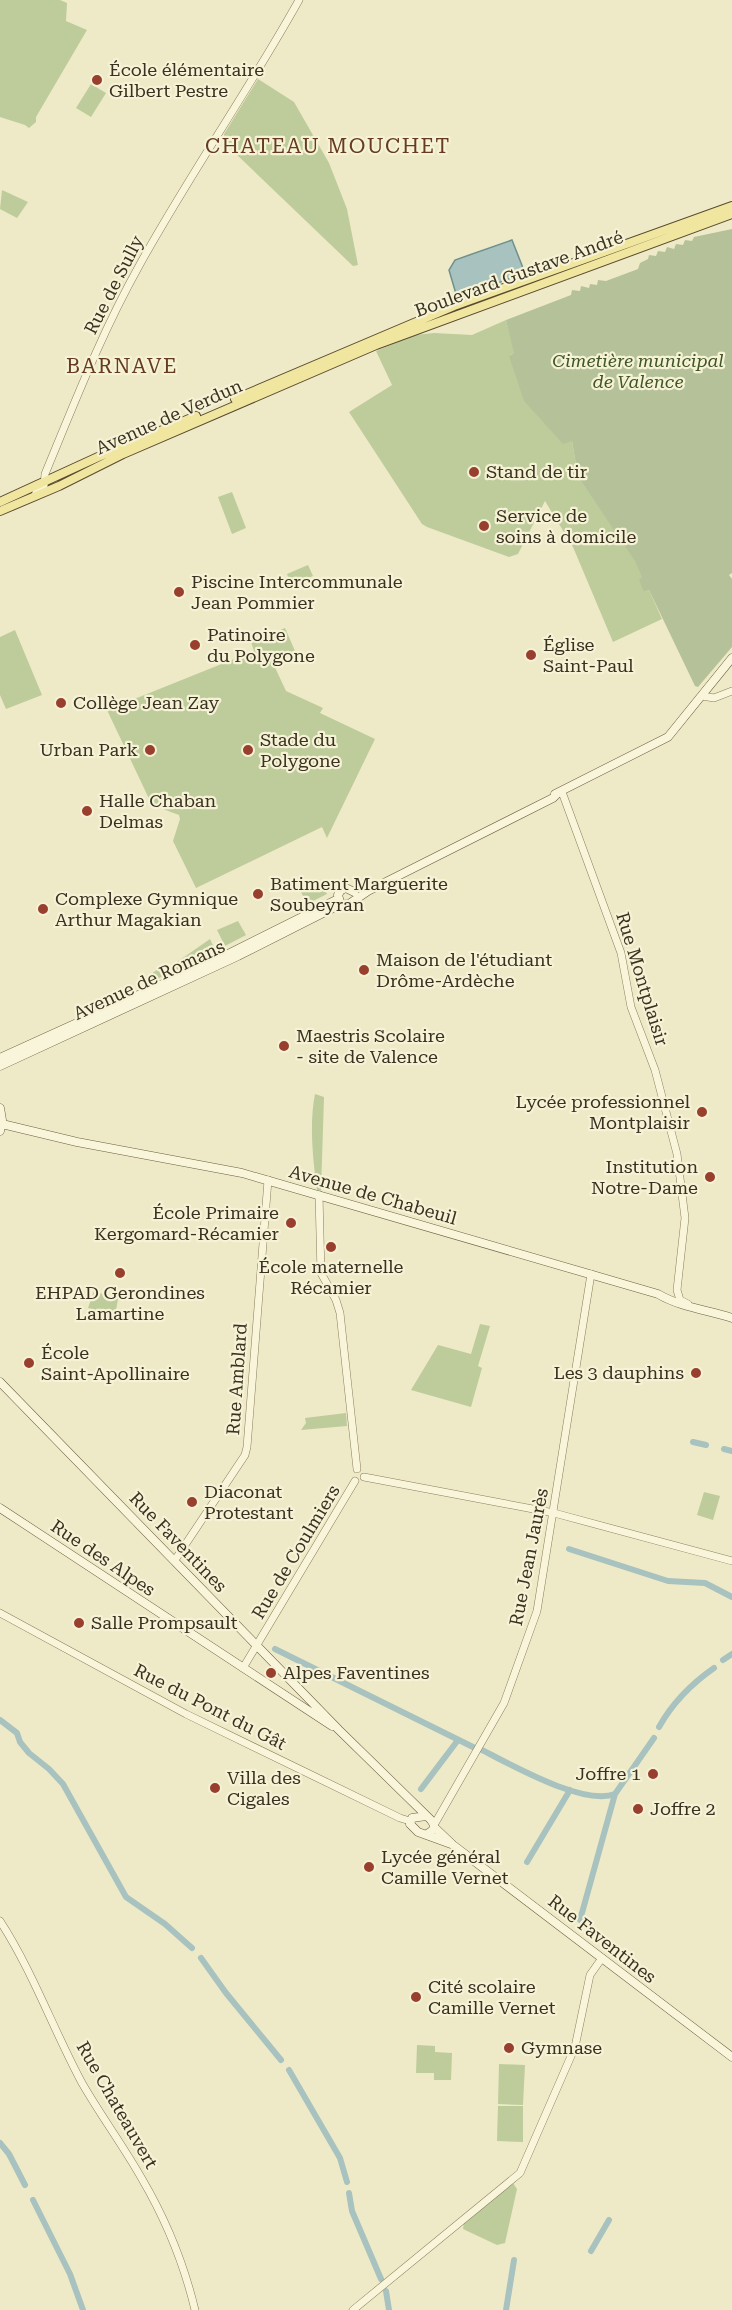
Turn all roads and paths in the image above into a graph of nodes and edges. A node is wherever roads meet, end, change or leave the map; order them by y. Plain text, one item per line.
1 (299, 0) edge
2 (732, 206) edge
3 (732, 214) edge
4 (329, 360) joint
5 (320, 371) joint
6 (45, 482) junction
7 (32, 497) junction
8 (0, 502) edge
9 (0, 511) edge
10 (732, 658) edge
11 (732, 691) edge
12 (702, 696) junction
13 (560, 792) junction
14 (354, 896) junction
15 (340, 901) junction
16 (0, 1058) edge
17 (0, 1066) edge
18 (0, 1108) edge
19 (1, 1126) edge
20 (268, 1180) junction
21 (319, 1195) junction
22 (591, 1274) junction
23 (677, 1287) junction
24 (657, 1294) junction
25 (694, 1306) junction
26 (732, 1318) edge
27 (0, 1382) edge
28 (357, 1469) junction
29 (364, 1477) junction
30 (355, 1482) junction
31 (0, 1508) edge
32 (554, 1513) junction
33 (175, 1560) junction
34 (732, 1561) edge
35 (0, 1613) edge
36 (258, 1646) junction
37 (243, 1668) junction
38 (317, 1706) junction
39 (310, 1712) junction
40 (339, 1730) junction
41 (410, 1801) junction
42 (426, 1816) junction
43 (411, 1820) junction
44 (434, 1826) junction
45 (427, 1834) junction
46 (453, 1845) junction
47 (0, 1920) edge
48 (602, 1958) junction
49 (732, 2057) edge
50 (195, 2310) edge
51 (353, 2310) edge

1 - 6 street, Rue de Sully
2 - 4 main road, Boulevard Gustave André
3 - 5 main road, Boulevard Gustave André
4 - 6 main road, Avenue de Verdun
5 - 7 main road, Avenue de Verdun
6 - 7 street, Avenue de Verdun
6 - 8 main road, Avenue de Verdun
7 - 9 main road, Avenue de Verdun
10 - 12 main road
11 - 12 street
12 - 13 main road
13 - 14 main road
13 - 23 street, Rue Montplaisir
14 - 15 main road
14 - 15 main road
15 - 16 main road, Avenue de Romans
15 - 17 main road, Avenue de Romans
18 - 19 main road
19 - 20 main road, Avenue de Chabeuil
20 - 21 main road, Avenue de Chabeuil
20 - 33 street, Rue Amblard
21 - 22 main road, Avenue de Chabeuil
21 - 28 street
22 - 24 main road, Avenue de Chabeuil
22 - 32 street, Rue Jean Jaurès
23 - 24 street
23 - 25 street
24 - 25 main road, Avenue de Chabeuil
25 - 26 main road, Avenue de Chabeuil
27 - 33 main road, Rue Faventines
28 - 29 street
28 - 30 street
29 - 30 street
29 - 32 street
30 - 36 street, Rue de Coulmiers
31 - 37 main road, Rue des Alpes
32 - 34 street
32 - 44 street, Rue Jean Jaurès
33 - 36 main road, Rue Faventines
35 - 43 street, Rue du Pont du Gât
36 - 37 street, Rue de Coulmiers
36 - 38 main road, Rue Faventines
37 - 39 main road, Rue des Alpes
38 - 39 main road
38 - 40 main road, Rue Faventines
39 - 40 main road, Rue des Alpes
40 - 41 main road, Rue Faventines
41 - 42 main road, Rue Faventines
41 - 43 main road
42 - 43 main road
42 - 44 main road, Rue Faventines
43 - 45 main road, Rue Faventines
44 - 45 main road
44 - 46 main road, Rue Faventines
45 - 46 main road, Rue Faventines
46 - 48 main road, Rue Faventines
47 - 50 street, Rue Chateauvert
48 - 49 main road, Rue Faventines
48 - 51 street

